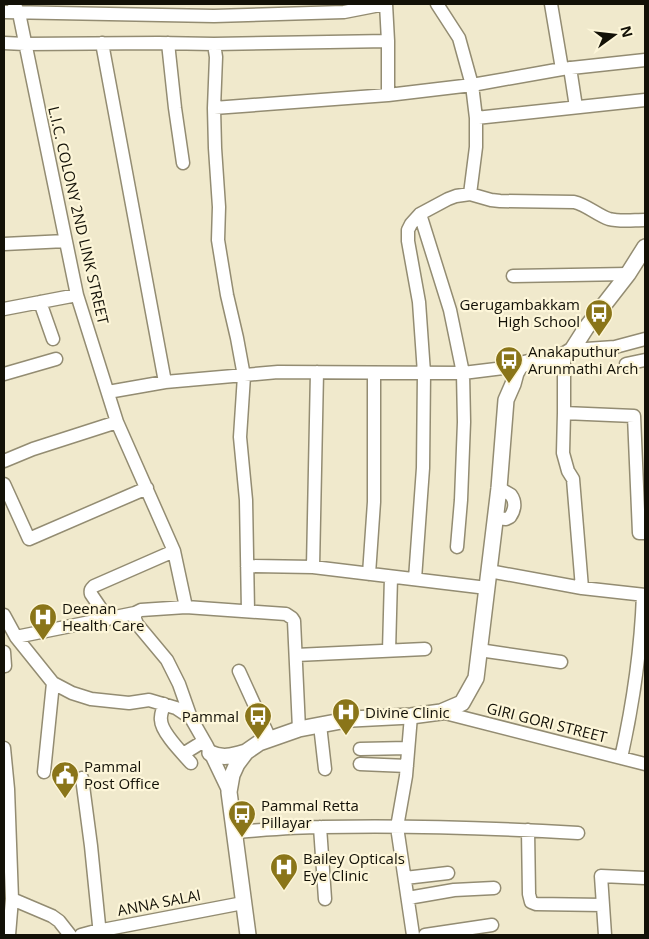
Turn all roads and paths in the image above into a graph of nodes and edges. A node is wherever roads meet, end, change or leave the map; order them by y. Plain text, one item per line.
1 (385, 4) edge
2 (437, 4) edge
3 (551, 4) edge
4 (17, 8) edge
5 (4, 12) edge
6 (388, 41) junction
7 (4, 42) edge
8 (168, 43) junction
9 (25, 44) junction
10 (102, 44) junction
11 (214, 44) junction
12 (645, 60) edge
13 (566, 69) junction
14 (472, 85) junction
15 (388, 95) junction
16 (645, 100) edge
17 (576, 107) junction
18 (214, 108) junction
19 (476, 118) junction
20 (183, 163) dead end
21 (470, 194) junction
22 (420, 214) junction
23 (645, 220) edge
24 (66, 241) junction
25 (4, 244) edge
26 (644, 251) edge
27 (628, 274) junction
28 (513, 276) dead end
29 (77, 295) junction
30 (40, 302) junction
31 (4, 309) edge
32 (645, 338) edge
33 (52, 339) dead end
34 (568, 353) junction
35 (56, 359) dead end
36 (645, 360) edge
37 (626, 364) dead end
38 (520, 366) junction
39 (317, 372) junction
40 (374, 373) junction
41 (424, 373) junction
42 (463, 373) junction
43 (4, 374) edge
44 (244, 376) junction
45 (165, 382) junction
46 (108, 392) junction
47 (564, 413) junction
48 (640, 415) edge
49 (117, 422) junction
50 (4, 461) edge
51 (4, 484) edge
52 (147, 488) junction
53 (645, 533) edge
54 (457, 547) dead end
55 (174, 551) junction
56 (247, 566) junction
57 (313, 568) junction
58 (489, 571) junction
59 (369, 574) junction
60 (391, 577) junction
61 (415, 580) junction
62 (487, 588) junction
63 (582, 588) junction
64 (644, 595) edge
65 (186, 607) junction
66 (248, 611) junction
67 (135, 613) junction
68 (108, 620) junction
69 (5, 622) edge
70 (644, 625) edge
71 (16, 637) junction
72 (425, 648) dead end
73 (389, 650) junction
74 (480, 650) junction
75 (4, 652) edge
76 (296, 655) junction
77 (561, 662) dead end
78 (4, 666) edge
79 (239, 671) dead end
80 (53, 683) junction
81 (164, 704) junction
82 (441, 712) junction
83 (411, 716) junction
84 (191, 718) junction
85 (320, 725) junction
86 (299, 729) junction
87 (270, 739) junction
88 (207, 747) junction
89 (4, 748) edge
90 (408, 748) junction
91 (360, 749) dead end
92 (246, 752) junction
93 (621, 758) junction
94 (360, 764) dead end
95 (645, 764) edge
96 (407, 766) junction
97 (325, 769) dead end
98 (44, 772) dead end
99 (82, 778) dead end
100 (229, 792) junction
101 (320, 827) junction
102 (397, 827) junction
103 (528, 830) junction
104 (234, 832) junction
105 (578, 833) dead end
106 (448, 873) dead end
107 (405, 878) junction
108 (645, 878) edge
109 (494, 888) dead end
110 (12, 898) junction
111 (408, 898) junction
112 (325, 899) dead end
113 (243, 903) junction
114 (603, 905) junction
115 (492, 925) dead end
116 (137, 929) edge
117 (99, 933) edge
118 (9, 935) edge
119 (70, 935) edge
120 (81, 935) edge
121 (248, 935) edge
122 (413, 935) edge
123 (426, 935) edge
124 (605, 935) edge

1 - 4 street
1 - 6 street
2 - 14 street
3 - 13 street
4 - 5 street
4 - 9 street, L.I.C. COLONY 2ND LINK STREET
6 - 11 street
6 - 15 street
7 - 9 street
8 - 10 street
8 - 11 street
8 - 20 street
9 - 10 street
9 - 24 street, L.I.C. COLONY 2ND LINK STREET
10 - 45 street
11 - 18 street
12 - 13 street
13 - 14 street
13 - 17 street
14 - 15 street
14 - 19 street
15 - 18 street
16 - 17 street
17 - 19 street
18 - 44 street
19 - 21 street
21 - 22 street
21 - 23 street
22 - 41 street
22 - 42 street
24 - 25 street
24 - 29 street, L.I.C. COLONY 2ND LINK STREET
26 - 27 main road
27 - 28 street
27 - 34 main road
29 - 30 street
29 - 46 street, L.I.C. COLONY 2ND LINK STREET
30 - 31 street
30 - 33 street
32 - 34 street
34 - 38 main road
34 - 47 street
35 - 43 street
36 - 37 street
38 - 42 street
38 - 58 main road
39 - 40 street
39 - 44 street
39 - 57 street
40 - 41 street
40 - 59 street
41 - 42 street
41 - 61 street
42 - 54 street
44 - 45 street
44 - 56 street
45 - 46 street
46 - 49 street, L.I.C. COLONY 2ND LINK STREET
47 - 48 street
47 - 63 street
48 - 53 street
49 - 50 street
49 - 52 street, L.I.C. COLONY 2ND LINK STREET
51 - 52 street
52 - 55 street, L.I.C. COLONY 2ND LINK STREET
55 - 65 street, L.I.C. COLONY 2ND LINK STREET
55 - 68 street
56 - 57 street
56 - 66 street
57 - 59 street
58 - 62 main road
58 - 63 street
59 - 60 street
60 - 61 street
60 - 73 street
61 - 62 street
62 - 74 main road
63 - 64 street
64 - 70 street
65 - 66 street
65 - 67 street
66 - 76 street
67 - 68 street
67 - 84 street
68 - 71 street
69 - 71 street
70 - 93 street
71 - 80 street
72 - 73 street
73 - 76 street
74 - 77 street
74 - 82 main road
75 - 78 street
76 - 86 street
79 - 87 street
80 - 81 street
80 - 98 street
81 - 84 street
81 - 88 street
82 - 83 main road
82 - 93 street, GIRI GORI STREET
83 - 85 main road
83 - 90 street
84 - 88 street
85 - 86 main road
85 - 97 street
86 - 87 main road
87 - 92 main road
88 - 92 main road
88 - 100 street
89 - 110 street
90 - 91 street
90 - 96 street
92 - 100 main road
93 - 95 street, GIRI GORI STREET
94 - 96 street
96 - 102 street
99 - 117 street
100 - 104 main road
101 - 102 street
101 - 104 street
101 - 112 street
102 - 103 street
102 - 107 street
103 - 105 street
103 - 114 street
104 - 113 main road
106 - 107 street
107 - 111 street
108 - 114 street
109 - 111 street
110 - 118 street
110 - 119 street
111 - 122 street
113 - 116 street, ANNA SALAI
113 - 121 main road
114 - 124 street
115 - 123 street
116 - 117 street, ANNA SALAI
117 - 120 street, ANNA SALAI

